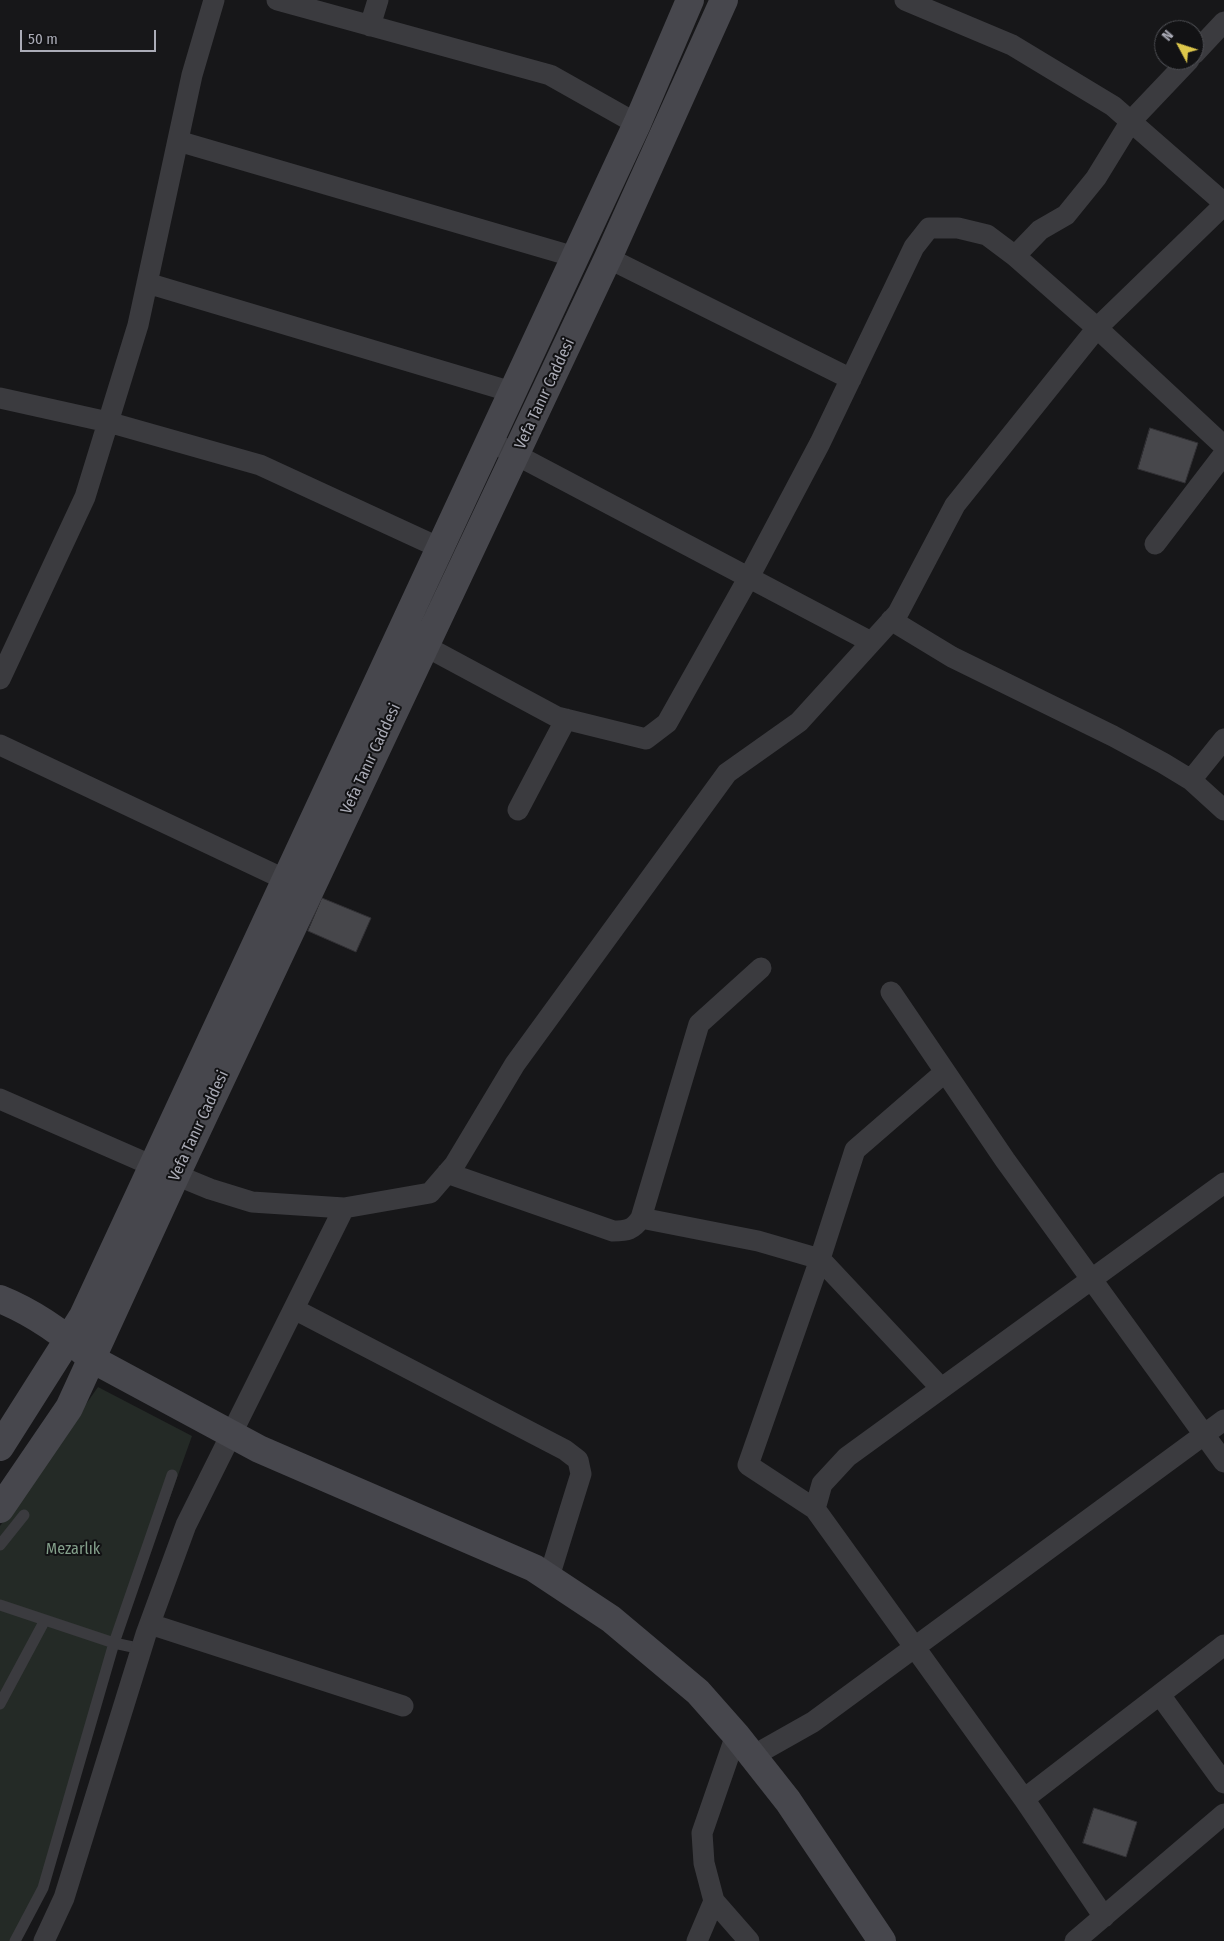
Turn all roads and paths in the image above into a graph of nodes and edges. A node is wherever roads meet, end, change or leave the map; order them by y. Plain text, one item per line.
1 (214, 0) edge
2 (277, 0) edge
3 (378, 0) edge
4 (690, 0) edge
5 (724, 0) edge
6 (905, 0) edge
7 (1224, 22) edge
8 (370, 26) junction
9 (1204, 43) edge
10 (1179, 70) edge
11 (1131, 121) junction
12 (637, 124) junction
13 (178, 141) junction
14 (1224, 204) edge
15 (1015, 256) junction
16 (575, 257) junction
17 (608, 258) junction
18 (147, 283) junction
19 (1097, 328) junction
20 (851, 379) junction
21 (512, 392) junction
22 (0, 398) edge
23 (108, 422) junction
24 (490, 441) junction
25 (1224, 446) edge
26 (516, 454) junction
27 (1224, 454) edge
28 (1155, 544) dead end
29 (440, 548) junction
30 (749, 577) junction
31 (891, 620) junction
32 (871, 642) junction
33 (425, 646) junction
34 (0, 679) edge
35 (566, 719) junction
36 (1224, 739) edge
37 (0, 745) edge
38 (1192, 780) junction
39 (518, 810) dead end
40 (1224, 810) edge
41 (286, 880) junction
42 (761, 968) dead end
43 (891, 992) dead end
44 (946, 1072) junction
45 (0, 1099) edge
46 (164, 1170) junction
47 (447, 1173) junction
48 (1224, 1183) edge
49 (344, 1208) junction
50 (641, 1218) junction
51 (820, 1259) junction
52 (1091, 1279) junction
53 (0, 1299) edge
54 (294, 1309) junction
55 (69, 1338) junction
56 (92, 1359) junction
57 (941, 1388) junction
58 (1224, 1420) edge
59 (232, 1434) junction
60 (1204, 1435) junction
61 (0, 1447) edge
62 (1224, 1462) edge
63 (172, 1475) dead end
64 (815, 1509) junction
65 (12, 1512) edge
66 (0, 1545) edge
67 (549, 1577) junction
68 (0, 1605) edge
69 (45, 1620) junction
70 (150, 1624) junction
71 (114, 1644) junction
72 (1224, 1645) edge
73 (915, 1648) junction
74 (142, 1649) junction
75 (1160, 1695) junction
76 (0, 1704) edge
77 (403, 1706) dead end
78 (744, 1746) junction
79 (1224, 1783) edge
80 (1024, 1799) junction
81 (1224, 1814) edge
82 (714, 1901) junction
83 (1104, 1916) junction
84 (15, 1941) edge
85 (44, 1941) edge
86 (697, 1941) edge
87 (749, 1941) edge
88 (882, 1941) edge
89 (1076, 1941) edge

1 - 13 street
2 - 8 street
3 - 8 street
4 - 12 main road, Vefa Tanır Caddesi
5 - 17 main road, Vefa Tanır Caddesi
6 - 11 street
7 - 9 street
8 - 12 street
10 - 11 street
11 - 14 street
11 - 15 street
12 - 16 main road, Vefa Tanır Caddesi
13 - 16 street
13 - 18 street
14 - 19 street
15 - 19 street
15 - 20 street
16 - 21 main road, Vefa Tanır Caddesi
17 - 20 street
17 - 26 main road, Vefa Tanır Caddesi
18 - 21 street
18 - 23 street
19 - 25 street
19 - 31 street
20 - 30 street
21 - 24 main road, Vefa Tanır Caddesi
22 - 23 street
23 - 29 street
23 - 34 street
24 - 26 street
24 - 29 main road, Vefa Tanır Caddesi
26 - 30 street
26 - 33 main road, Vefa Tanır Caddesi
27 - 28 street
29 - 41 main road, Vefa Tanır Caddesi
30 - 32 street
30 - 35 street
31 - 32 street
31 - 38 street
32 - 47 street
33 - 35 street
33 - 46 main road, Vefa Tanır Caddesi
35 - 39 street
36 - 38 street
37 - 41 street
38 - 40 street
41 - 46 main road, Vefa Tanır Caddesi
42 - 50 street
43 - 44 street
44 - 51 street
44 - 52 street
45 - 46 street
46 - 49 street
46 - 55 main road, Vefa Tanır Caddesi
46 - 56 main road, Vefa Tanır Caddesi
47 - 49 street
47 - 50 street
48 - 52 street
49 - 54 street
50 - 51 street
51 - 57 street
51 - 64 street
52 - 57 street
52 - 60 street
53 - 55 main road
54 - 59 street
54 - 67 street
55 - 56 main road
55 - 61 main road, Vefa Tanır Caddesi
56 - 59 main road
56 - 65 main road, Vefa Tanır Caddesi
57 - 64 street
58 - 60 street
59 - 67 main road
59 - 70 street
60 - 62 street
60 - 73 street
63 - 71 lane
64 - 73 street
65 - 66 lane
67 - 78 main road
68 - 69 lane
69 - 71 lane
69 - 76 lane
70 - 74 street
70 - 77 street
71 - 74 lane
71 - 84 lane
72 - 75 street
73 - 78 street
73 - 80 street
74 - 85 street
75 - 79 street
75 - 80 street
78 - 82 street
78 - 88 main road
80 - 83 street
81 - 83 street
82 - 86 street
82 - 87 street
83 - 89 street

